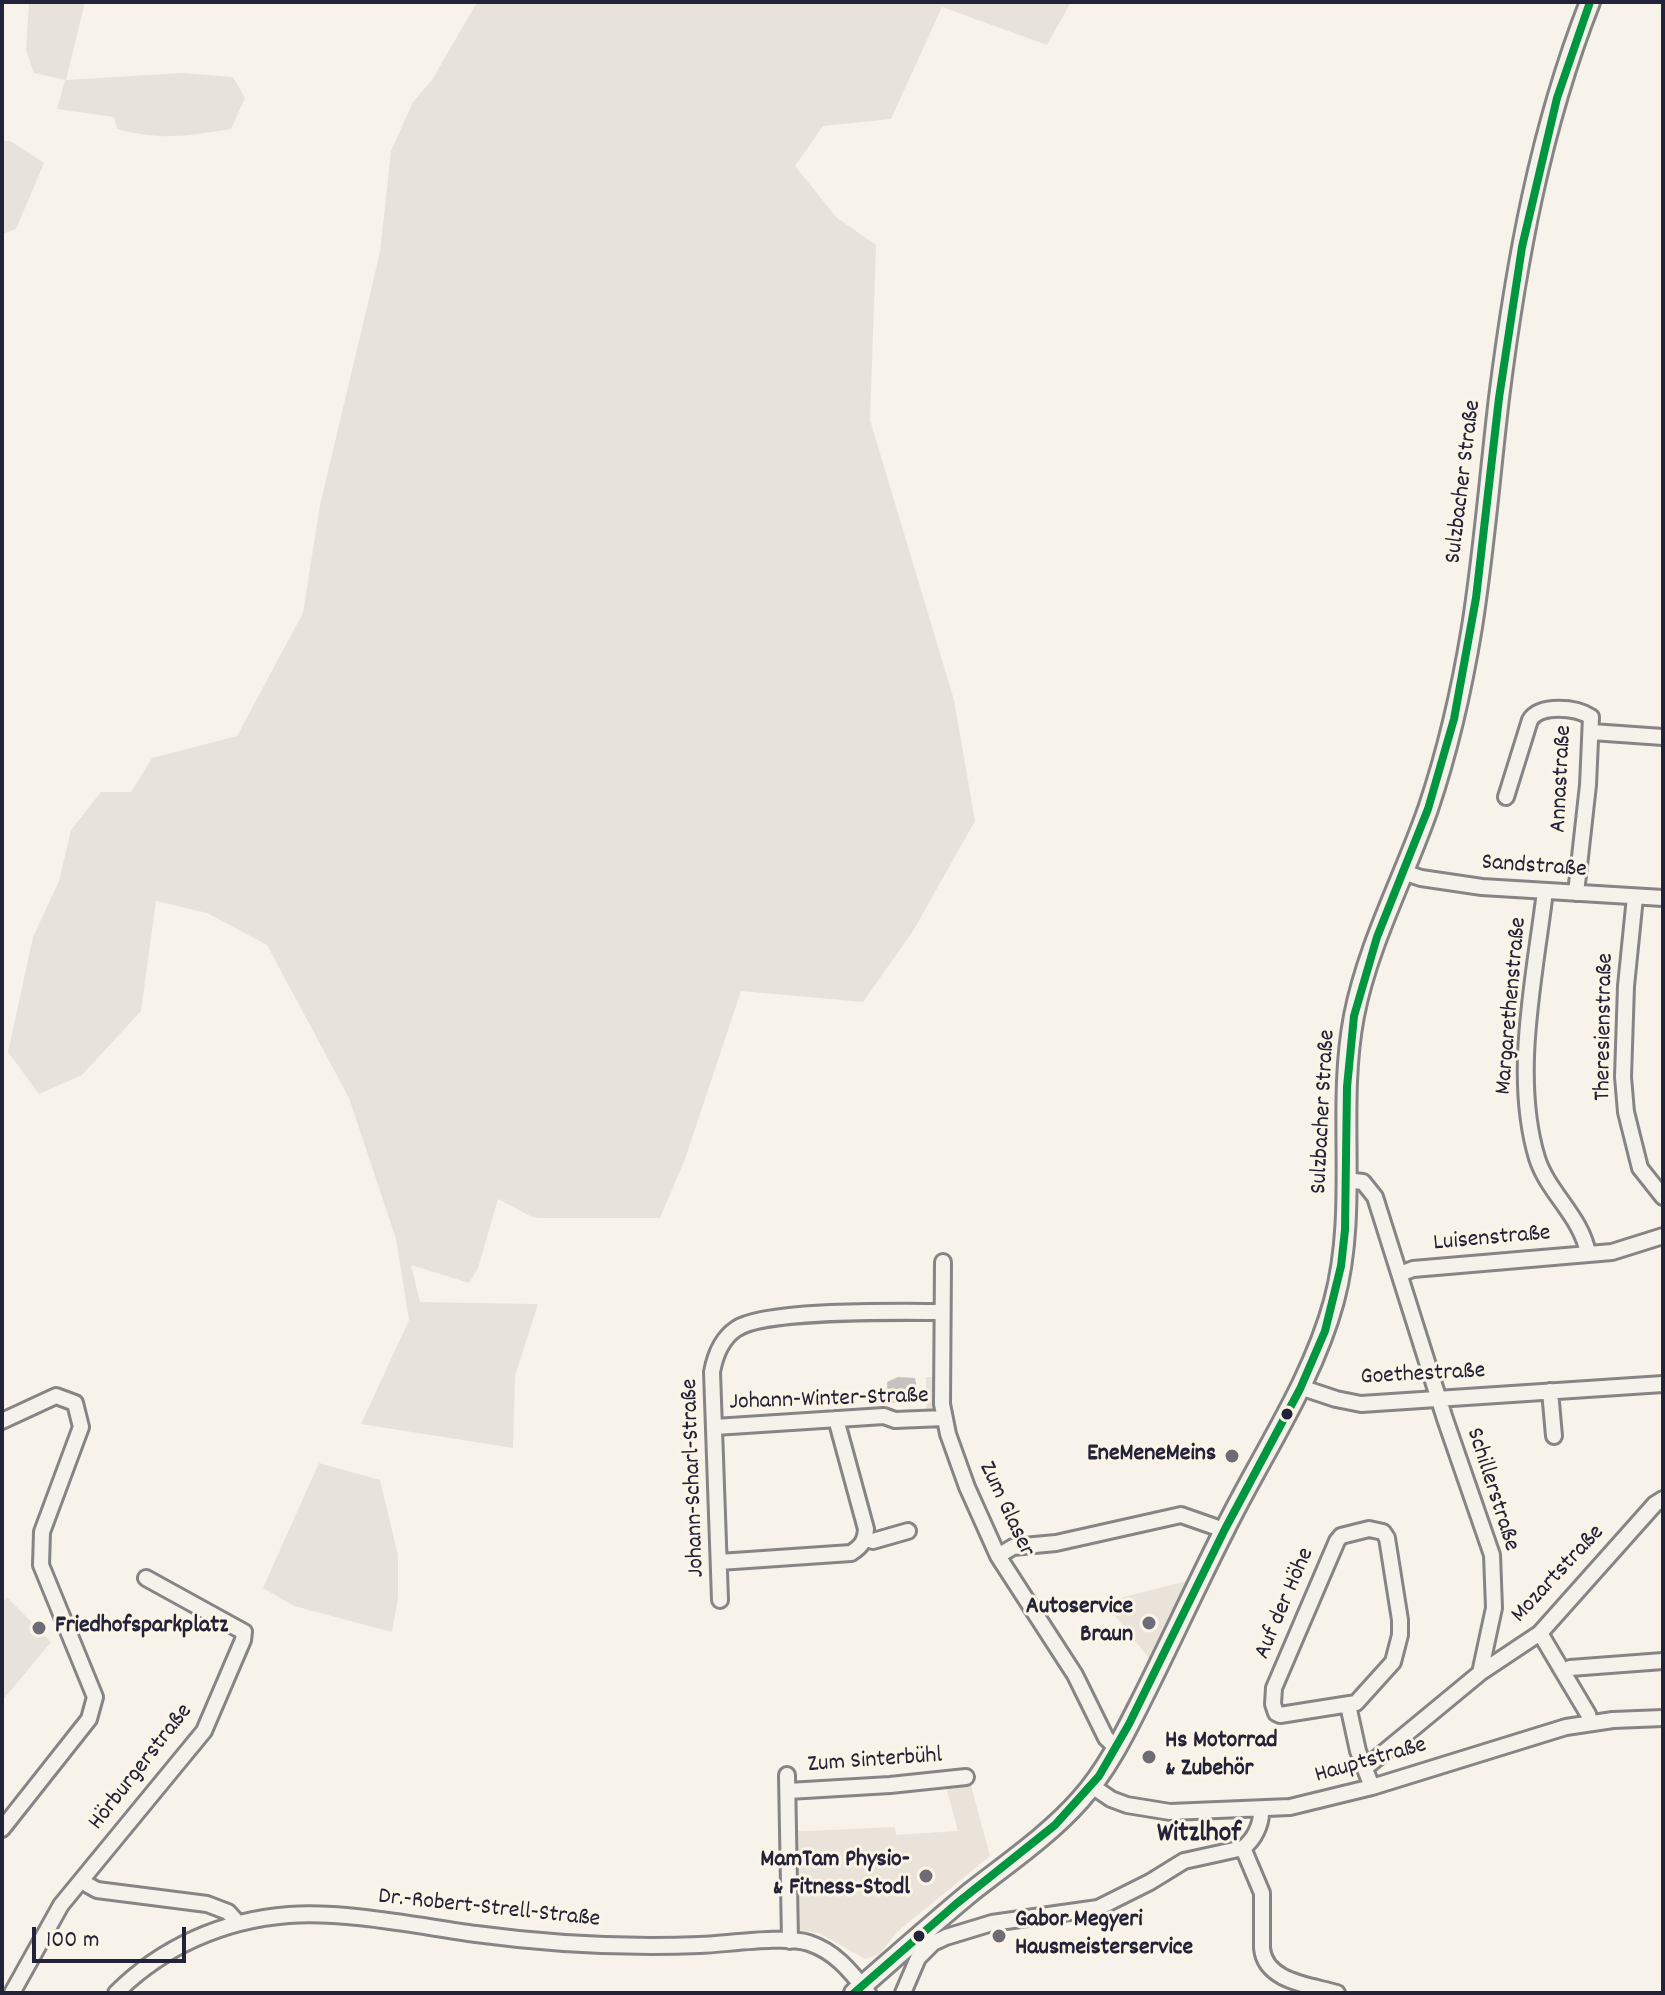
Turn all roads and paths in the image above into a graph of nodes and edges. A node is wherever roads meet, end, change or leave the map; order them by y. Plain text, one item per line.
1 (1590, 2) edge
2 (1592, 732) junction
3 (1663, 737) edge
4 (1506, 797) dead end
5 (1403, 872) junction
6 (1545, 891) junction
7 (1576, 893) junction
8 (1635, 897) junction
9 (1663, 898) edge
10 (1345, 1180) junction
11 (1663, 1197) edge
12 (1663, 1236) edge
13 (1588, 1254) junction
14 (943, 1262) dead end
15 (1400, 1274) junction
16 (941, 1312) junction
17 (1663, 1384) edge
18 (1300, 1387) junction
19 (1550, 1391) junction
20 (1439, 1398) junction
21 (944, 1418) junction
22 (836, 1419) junction
23 (2, 1421) edge
24 (715, 1427) junction
25 (1554, 1436) dead end
26 (1663, 1499) edge
27 (1224, 1530) junction
28 (908, 1531) dead end
29 (866, 1539) junction
30 (998, 1556) junction
31 (719, 1562) junction
32 (146, 1578) dead end
33 (720, 1600) dead end
34 (1540, 1633) junction
35 (1663, 1661) edge
36 (1563, 1672) junction
37 (1480, 1673) junction
38 (1348, 1705) junction
39 (1663, 1718) edge
40 (1590, 1722) junction
41 (1117, 1748) junction
42 (1365, 1768) junction
43 (787, 1775) dead end
44 (966, 1777) dead end
45 (1092, 1786) junction
46 (1372, 1787) junction
47 (788, 1791) junction
48 (1261, 1810) junction
49 (2, 1829) edge
50 (1243, 1848) junction
51 (81, 1881) junction
52 (238, 1923) junction
53 (790, 1941) junction
54 (862, 1991) edge
55 (12, 1993) edge
56 (116, 1993) edge
57 (903, 1993) edge
58 (1337, 1993) edge

1 - 5 main road, Sulzbacher Straße
2 - 3 street
2 - 4 street, Annastraße
2 - 7 street, Annastraße
5 - 6 street, Sandstraße
5 - 10 main road, Sulzbacher Straße
6 - 7 street, Sandstraße
6 - 13 street, Margarethenstraße
7 - 8 street, Sandstraße
8 - 9 street, Sandstraße
8 - 11 street, Theresienstraße
10 - 15 street, Schillerstraße
10 - 18 main road, Sulzbacher Straße
12 - 13 street, Luisenstraße
13 - 15 street, Luisenstraße
14 - 16 street, Zum Glaser
15 - 20 street, Schillerstraße
16 - 21 street, Zum Glaser
16 - 24 street, Johann-Scharl-Straße
17 - 19 street, Goethestraße
18 - 20 street, Goethestraße
18 - 27 main road, Sulzbacher Straße
19 - 20 street, Goethestraße
19 - 25 street
20 - 37 street, Schillerstraße
21 - 22 street, Johann-Winter-Straße
21 - 30 street, Zum Glaser
22 - 24 street, Johann-Winter-Straße
22 - 29 street
23 - 49 street
24 - 31 street, Johann-Scharl-Straße
26 - 34 street, Mozartstraße
27 - 30 street
27 - 41 main road, Sulzbacher Straße
28 - 29 street
29 - 31 street
30 - 41 street, Zum Glaser
31 - 33 street, Johann-Scharl-Straße
32 - 51 street, Hörburgerstraße
34 - 36 street
34 - 37 street, Mozartstraße
35 - 36 street
36 - 40 street
37 - 42 street
38 - 38 street, Auf der Höhe
38 - 42 street
39 - 40 street, Hauptstraße
40 - 46 street, Hauptstraße
41 - 45 main road, Sulzbacher Straße
42 - 46 street
43 - 47 street, Zum Sinterbühl
44 - 47 street, Zum Sinterbühl
45 - 48 street, Hauptstraße
45 - 54 main road, Sulzbacher Straße
46 - 48 street, Hauptstraße
47 - 53 street, Zum Sinterbühl
48 - 50 street
50 - 57 street
50 - 58 street
51 - 52 street
51 - 55 street, Hörburgerstraße
52 - 53 street, Dr.-Robert-Strell-Straße
52 - 56 street, Dr.-Robert-Strell-Straße
53 - 54 street, Dr.-Robert-Strell-Straße

